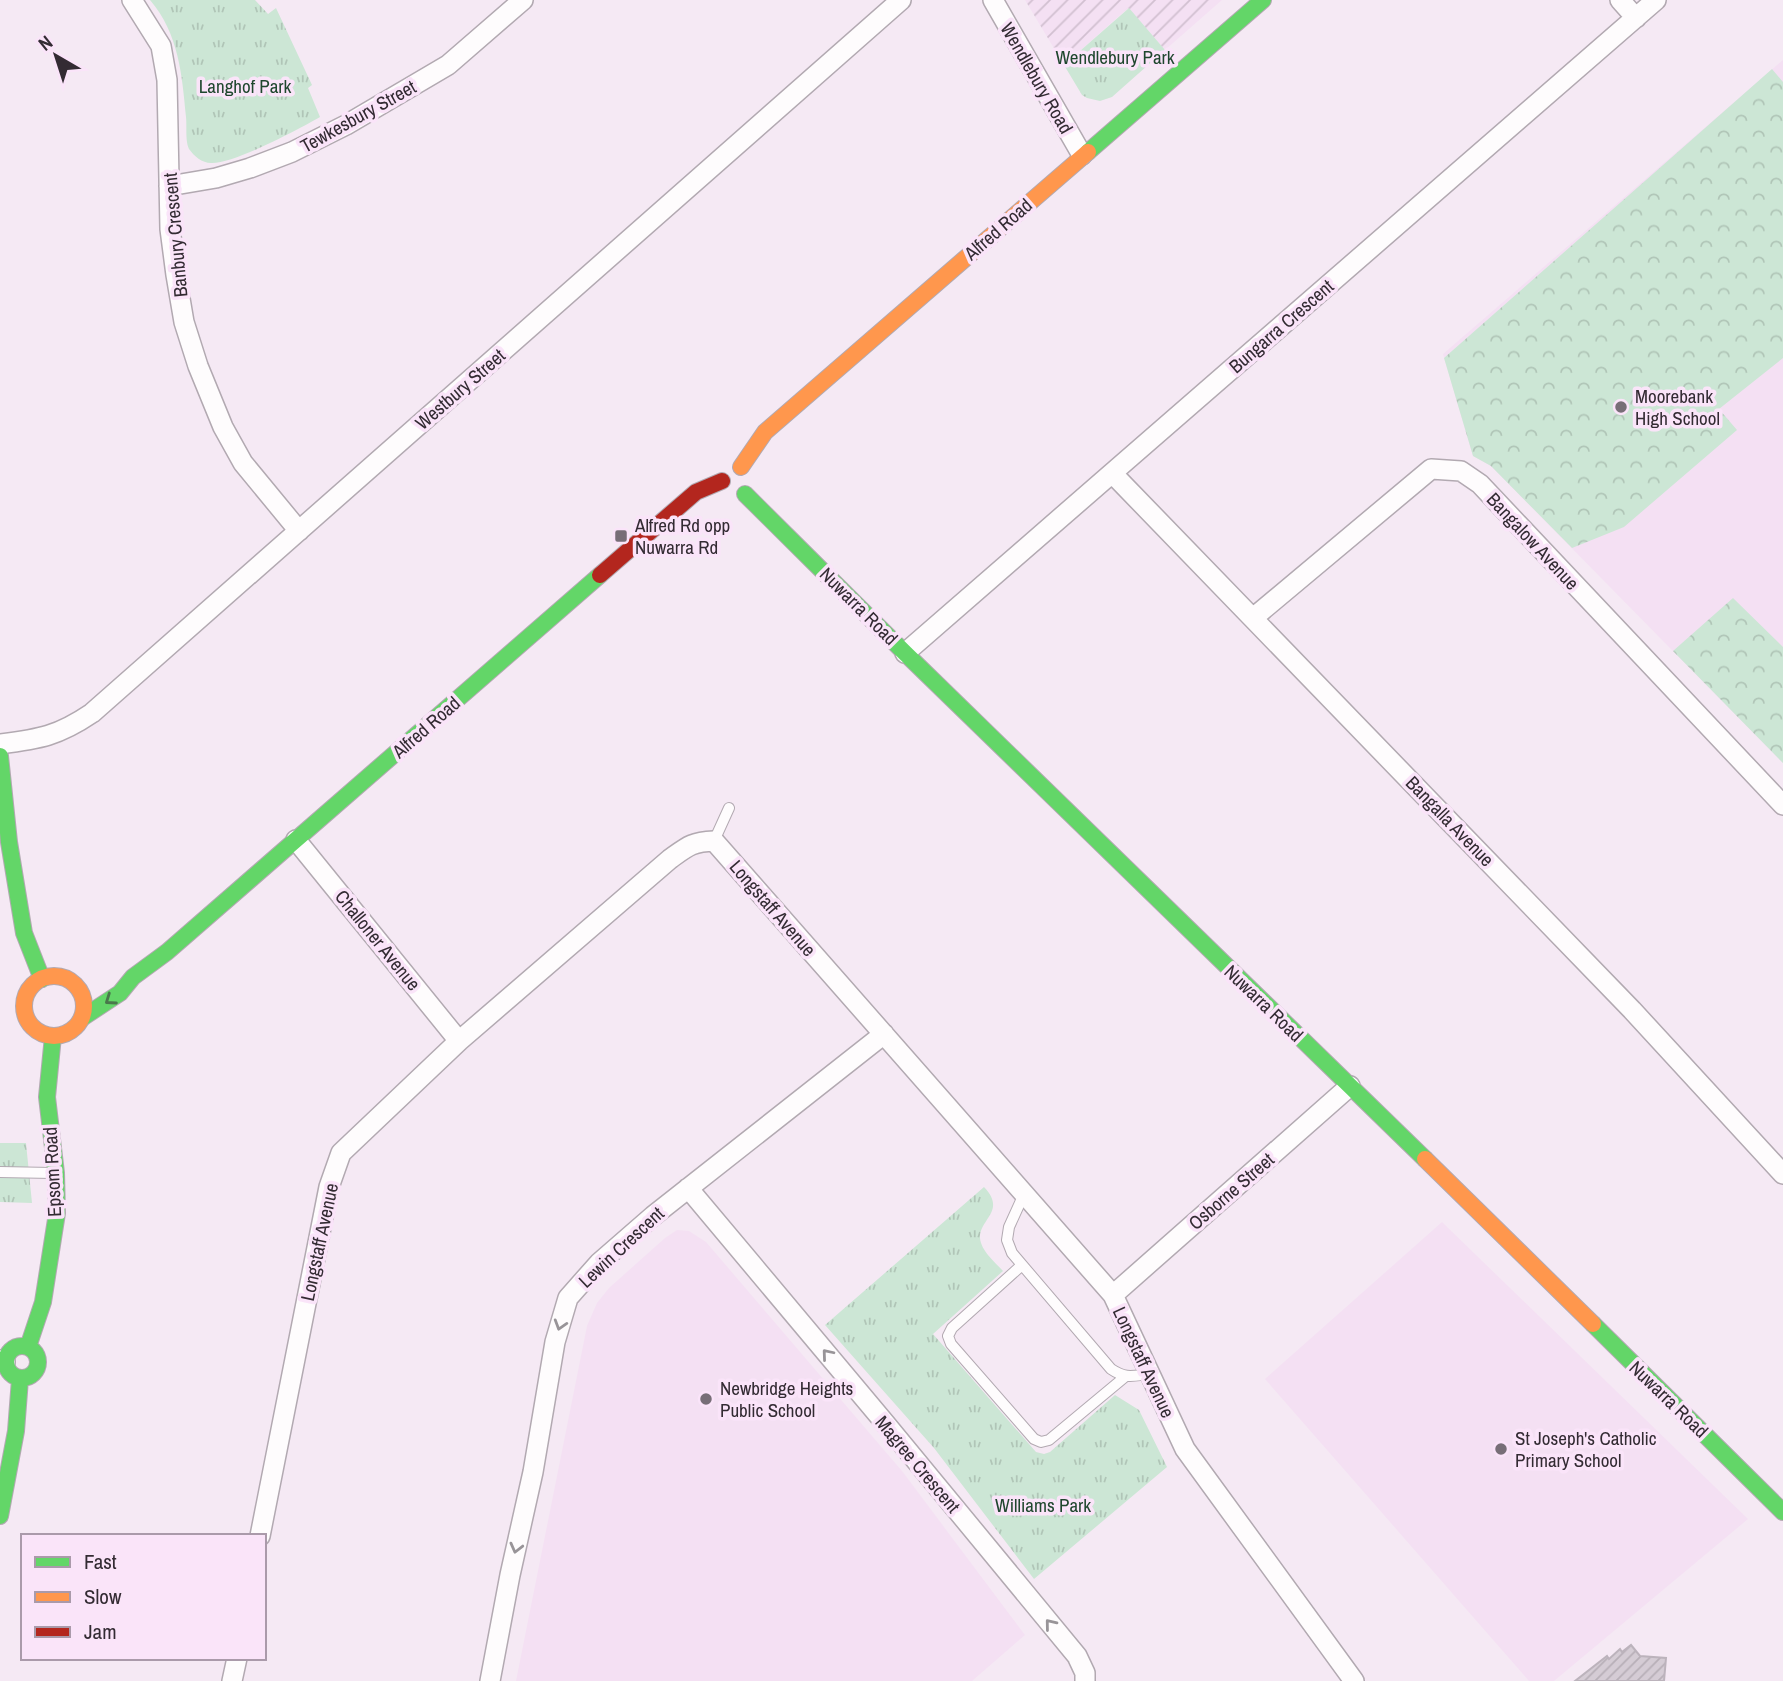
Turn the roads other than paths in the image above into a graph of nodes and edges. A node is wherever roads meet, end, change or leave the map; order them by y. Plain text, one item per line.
1 (132, 0) edge
2 (523, 0) edge
3 (901, 0) edge
4 (993, 0) edge
5 (1263, 0) edge
6 (1620, 0) edge
7 (1656, 0) edge
8 (1636, 18) junction
9 (1082, 155) junction
10 (169, 186) junction
11 (1112, 473) junction
12 (747, 479) junction
13 (722, 481) junction
14 (299, 531) junction
15 (1253, 618) junction
16 (905, 653) junction
17 (0, 744) edge
18 (0, 756) edge
19 (1783, 805) edge
20 (729, 808) dead end
21 (296, 840) junction
22 (714, 841) junction
23 (134, 977) junction
24 (42, 979) junction
25 (68, 979) junction
26 (90, 980) dead end
27 (112, 980) dead end
28 (82, 1017) junction
29 (884, 1034) junction
30 (53, 1036) junction
31 (459, 1041) junction
32 (1350, 1086) junction
33 (0, 1172) edge
34 (56, 1173) junction
35 (1783, 1174) edge
36 (688, 1188) junction
37 (1024, 1194) junction
38 (1022, 1265) junction
39 (1113, 1295) junction
40 (28, 1348) junction
41 (3, 1361) edge
42 (1149, 1374) junction
43 (1126, 1376) junction
44 (20, 1379) junction
45 (1783, 1512) edge
46 (0, 1516) edge
47 (260, 1534) edge
48 (237, 1660) edge
49 (232, 1681) edge
50 (490, 1681) edge
51 (1086, 1681) edge
52 (1354, 1681) edge

1 - 10 street, Banbury Crescent
2 - 10 street, Tewkesbury Street
3 - 14 street, Westbury Street
4 - 9 street, Wendlebury Road
5 - 9 street, Alfred Road
6 - 8 street
7 - 8 street, Bungarra Crescent
8 - 11 street, Bungarra Crescent
9 - 12 street, Alfred Road
10 - 14 street, Banbury Crescent
11 - 15 street, Bangalla Avenue
11 - 16 street, Bungarra Crescent
12 - 13 street
12 - 13 street
12 - 16 street, Nuwarra Road
13 - 21 street, Alfred Road
14 - 17 street, Westbury Street
15 - 19 street, Bangalow Avenue
15 - 35 street, Bangalla Avenue
16 - 32 street, Nuwarra Road
18 - 24 street
20 - 22 lane
21 - 23 street, Alfred Road
21 - 31 street, Challoner Avenue
22 - 29 street, Longstaff Avenue
22 - 31 street, Longstaff Avenue
23 - 27 street, Alfred Road
23 -> 28 street, Alfred Road
24 - 25 street
24 - 30 street
25 - 26 street
25 - 28 street
28 - 30 street
29 - 36 street, Lewin Crescent
29 - 37 street, Longstaff Avenue
30 - 34 street, Epsom Road
31 - 47 street, Longstaff Avenue
32 - 39 street, Osborne Street
32 - 45 street, Nuwarra Road
33 - 34 lane
34 - 40 street, Epsom Road
36 -> 50 street, Lewin Crescent
51 -> 36 street, Magree Crescent
37 - 38 lane
37 - 39 street, Longstaff Avenue
38 - 43 lane
38 - 43 lane
39 - 42 street, Longstaff Avenue
40 - 41 street
40 - 44 street
41 - 44 street
42 - 43 lane
42 - 52 street, Longstaff Avenue
44 - 46 street
48 - 49 street

